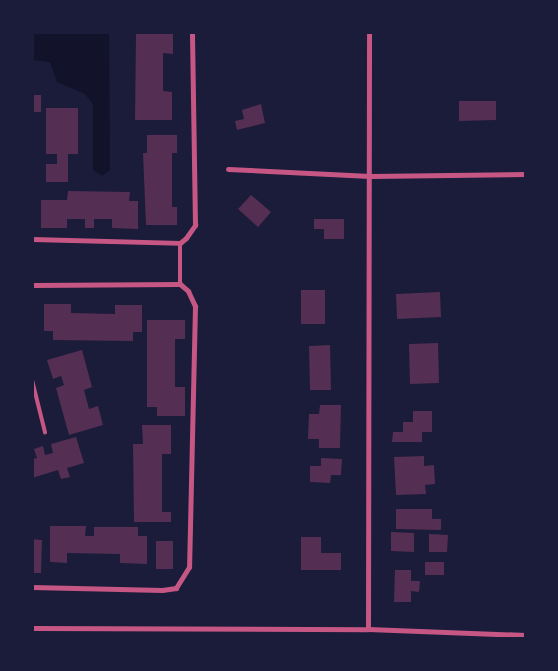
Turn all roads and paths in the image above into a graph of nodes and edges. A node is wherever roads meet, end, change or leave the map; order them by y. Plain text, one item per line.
1 (192, 32) edge
2 (369, 32) edge
3 (228, 169) dead end
4 (526, 174) edge
5 (370, 176) junction
6 (32, 239) edge
7 (180, 243) junction
8 (180, 284) junction
9 (32, 285) edge
10 (32, 380) edge
11 (45, 432) dead end
12 (32, 587) edge
13 (32, 628) edge
14 (368, 630) junction
15 (526, 635) edge
16 (468, 637) edge

1 - 7 street
2 - 5 street
3 - 5 street
4 - 5 street
5 - 14 street
6 - 7 street
7 - 8 lane
8 - 9 street
8 - 12 street
10 - 11 lane
13 - 14 street
14 - 16 street
15 - 16 street

